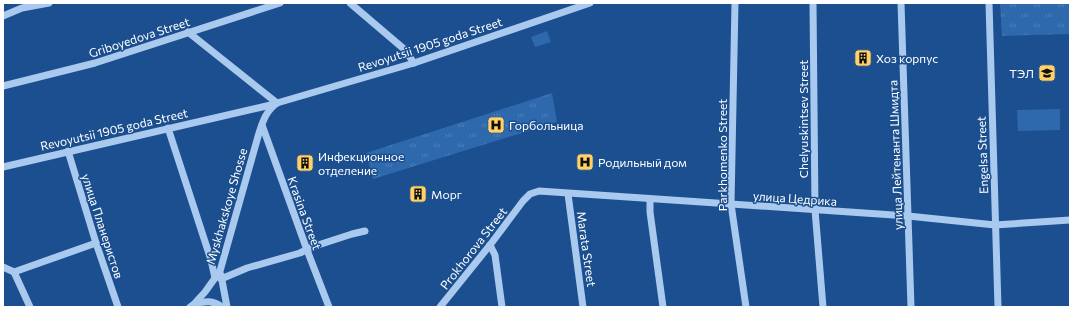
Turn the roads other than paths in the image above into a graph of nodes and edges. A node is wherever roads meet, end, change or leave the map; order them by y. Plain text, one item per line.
1 (49, 3) edge
2 (280, 3) edge
3 (350, 3) edge
4 (590, 3) edge
5 (735, 3) edge
6 (813, 3) edge
7 (901, 3) edge
8 (989, 3) edge
9 (3, 16) edge
10 (188, 32) junction
11 (414, 63) junction
12 (3, 86) edge
13 (263, 93) junction
14 (276, 104) junction
15 (257, 109) junction
16 (262, 125) junction
17 (168, 128) junction
18 (68, 151) junction
19 (3, 167) edge
20 (568, 194) junction
21 (650, 199) junction
22 (523, 202) joint
23 (731, 204) junction
24 (815, 210) junction
25 (908, 216) junction
26 (1070, 220) edge
27 (995, 225) junction
28 (366, 231) dead end
29 (96, 243) junction
30 (490, 245) junction
31 (306, 250) junction
32 (3, 267) edge
33 (14, 272) junction
34 (218, 279) junction
35 (192, 306) edge
36 (30, 307) edge
37 (118, 307) edge
38 (222, 307) edge
39 (227, 307) edge
40 (329, 307) edge
41 (440, 307) edge
42 (502, 307) edge
43 (584, 307) edge
44 (663, 307) edge
45 (746, 307) edge
46 (823, 307) edge
47 (911, 307) edge
48 (998, 307) edge

1 - 9 street
2 - 10 street, Griboyedova Street
3 - 11 street
4 - 11 street, Revoyutsii 1905 goda Street
5 - 23 street, Parkhomenko Street
6 - 24 street, Chelyuskintsev Street
7 - 25 street, улица Лейтенанта Шмидта
8 - 27 street, Engelsa Street
10 - 12 street, Griboyedova Street
10 - 13 street
11 - 14 street, Revoyutsii 1905 goda Street
13 - 14 street
13 - 15 street
14 - 15 street, Revoyutsii 1905 goda Street
14 - 16 street, Myskhakskoye Shosse
15 - 17 street, Revoyutsii 1905 goda Street
16 - 31 street, Krasina Street
16 - 34 street, Myskhakskoye Shosse
17 - 18 street, Revoyutsii 1905 goda Street
17 - 34 street
18 - 19 street, Revoyutsii 1905 goda Street
18 - 29 street, улица Планеристов
20 - 21 street, улица Цедрика
20 - 22 street, улица Цедрика
20 - 43 street, Marata Street
21 - 23 street, улица Цедрика
21 - 44 street
22 - 30 street, Prokhorova Street
23 - 24 street, улица Цедрика
23 - 45 street, Parkhomenko Street
24 - 25 street, улица Цедрика
24 - 46 street, Chelyuskintsev Street
25 - 27 street, улица Цедрика
25 - 47 street, улица Лейтенанта Шмидта
26 - 27 street, улица Цедрика
27 - 48 street, Engelsa Street
28 - 31 street
29 - 33 street
29 - 37 street, улица Планеристов
30 - 41 street, Prokhorova Street
30 - 42 street
31 - 34 street
31 - 40 street, Krasina Street
32 - 33 street
33 - 36 street
34 - 35 street, Myskhakskoye Shosse
34 - 39 street
35 - 38 street

